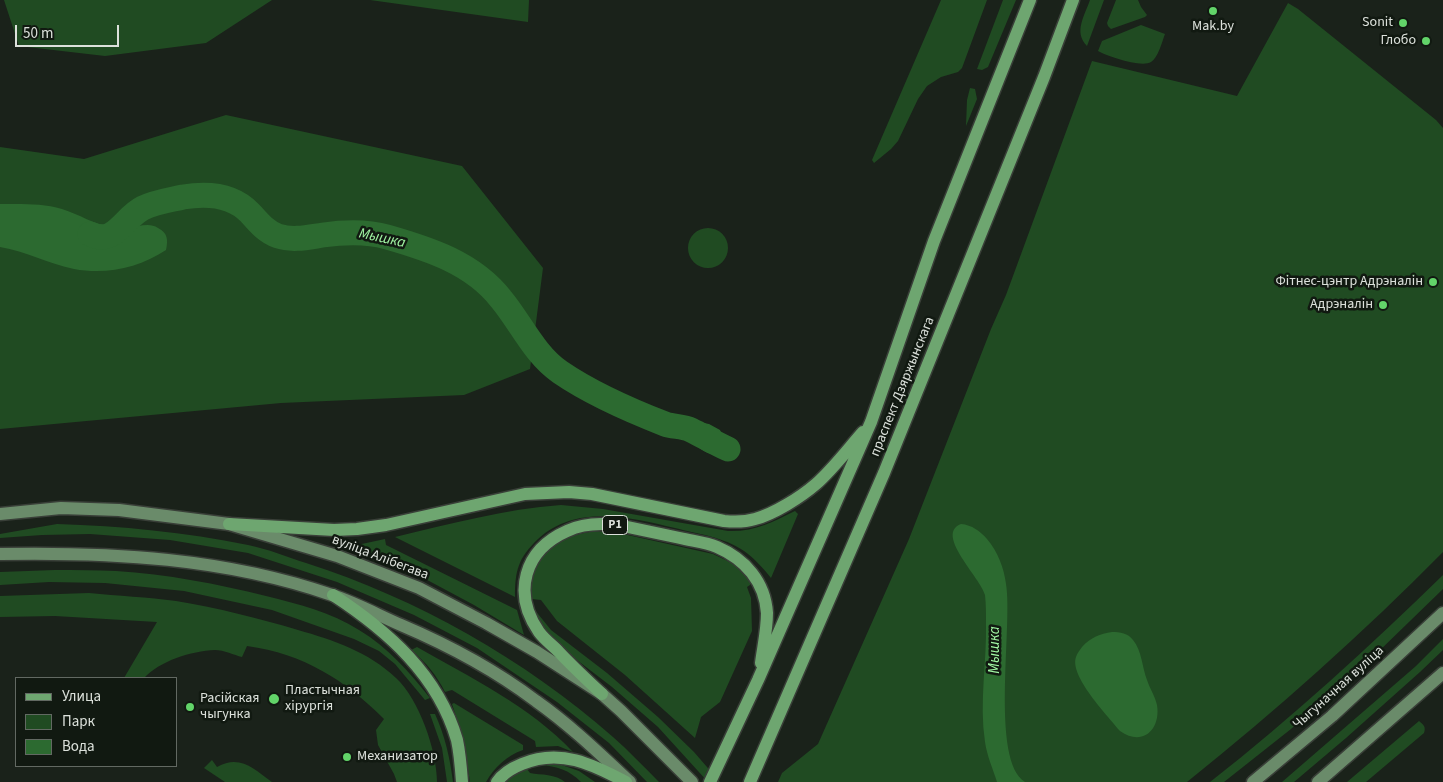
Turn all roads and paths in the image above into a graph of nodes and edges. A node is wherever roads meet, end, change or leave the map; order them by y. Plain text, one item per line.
1 (1030, 0) edge
2 (1073, 0) edge
3 (871, 422) junction
4 (0, 514) edge
5 (228, 524) junction
6 (0, 554) edge
7 (333, 595) junction
8 (1443, 613) edge
9 (1443, 673) edge
10 (758, 680) junction
11 (602, 694) junction
12 (462, 782) edge
13 (497, 782) edge
14 (626, 782) edge
15 (630, 782) edge
16 (692, 782) edge
17 (710, 782) edge
18 (750, 782) edge
19 (1253, 782) edge
20 (1318, 782) edge

1 - 3 main road, праспект Дзяржынскага
2 - 18 main road, праспект Дзяржынскага
3 - 5 main road
3 - 10 main road, праспект Дзяржынскага
4 - 5 main road, вуліца Алібегава
5 - 11 main road, вуліца Алібегава
6 - 7 main road
7 - 12 main road
7 - 15 main road
8 - 19 main road, Чыгуначная вуліца
9 - 20 main road
10 - 11 main road, Р1
10 - 17 main road, праспект Дзяржынскага / Р1
11 - 16 main road, вуліца Алібегава / Р1
13 - 14 main road

